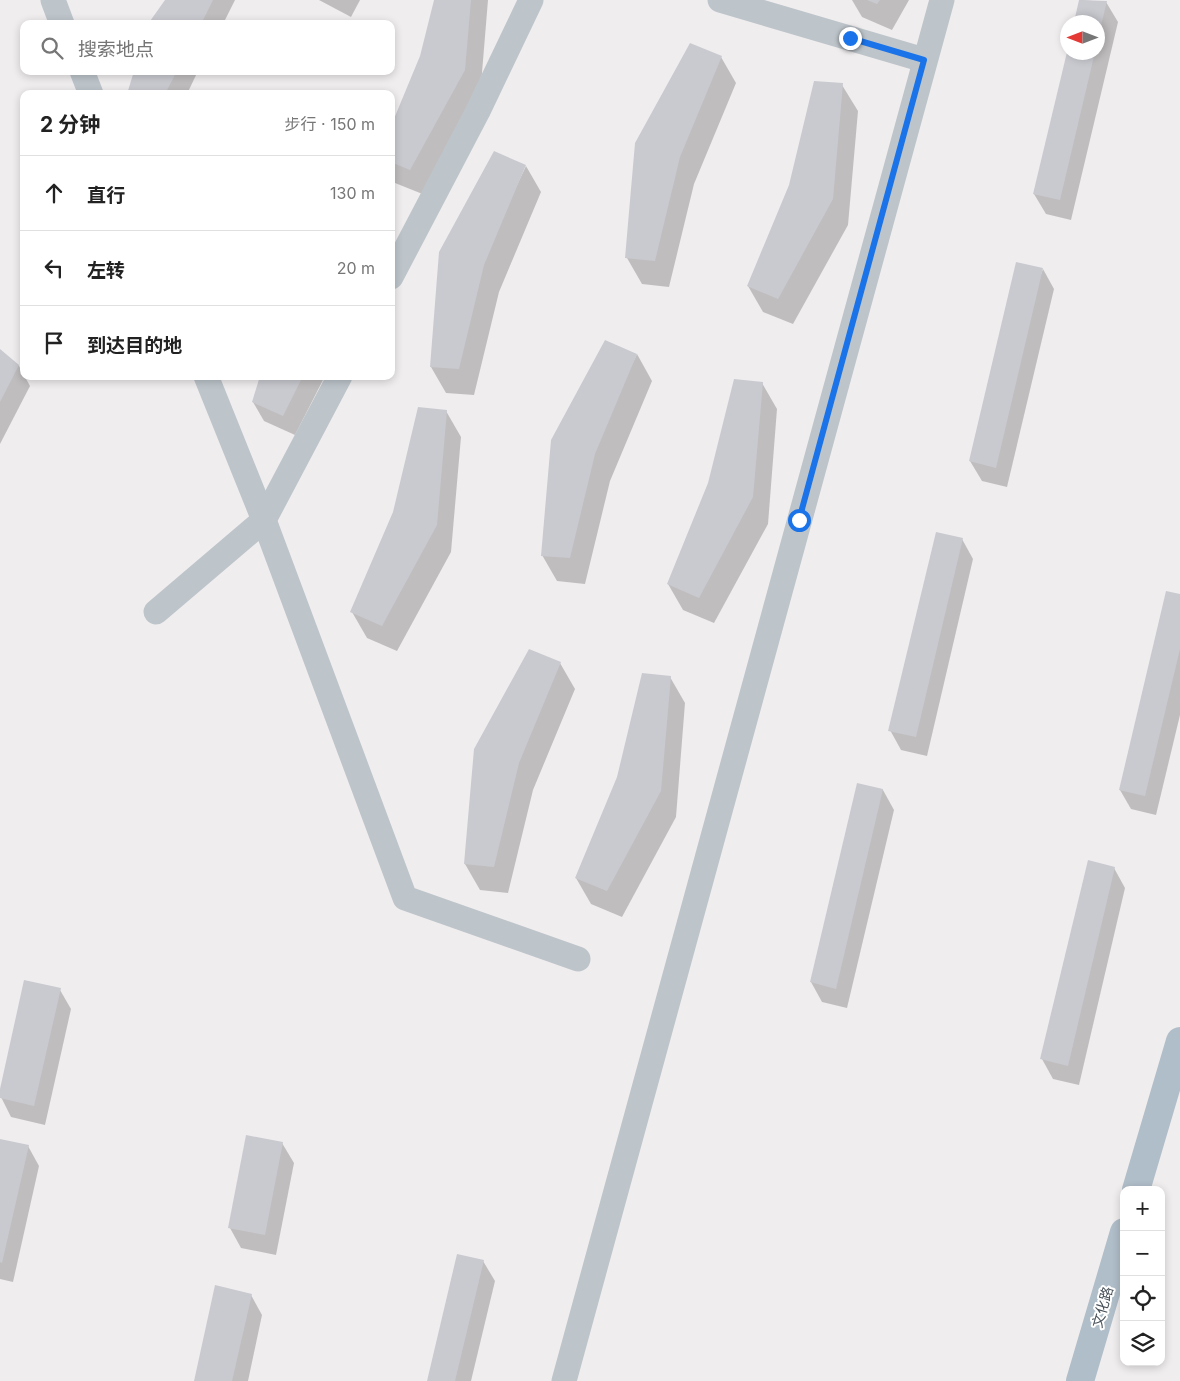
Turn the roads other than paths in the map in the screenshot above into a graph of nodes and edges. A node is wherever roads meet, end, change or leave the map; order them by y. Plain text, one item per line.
1 (53, 0) edge
2 (532, 0) edge
3 (720, 0) edge
4 (942, 0) edge
5 (60, 20) edge
6 (924, 60) junction
7 (84, 75) edge
8 (89, 90) edge
9 (395, 269) edge
10 (208, 380) edge
11 (338, 380) edge
12 (264, 520) junction
13 (156, 612) dead end
14 (578, 960) dead end
15 (1180, 1041) edge
16 (1137, 1186) edge
17 (1120, 1246) edge
18 (564, 1381) edge
19 (1080, 1381) edge

1 - 5 street
2 - 9 street
3 - 6 street
4 - 6 street
6 - 18 street
7 - 8 street
10 - 12 street
11 - 12 street
12 - 13 street
12 - 14 street
15 - 16 main road
17 - 19 main road, 文化路

